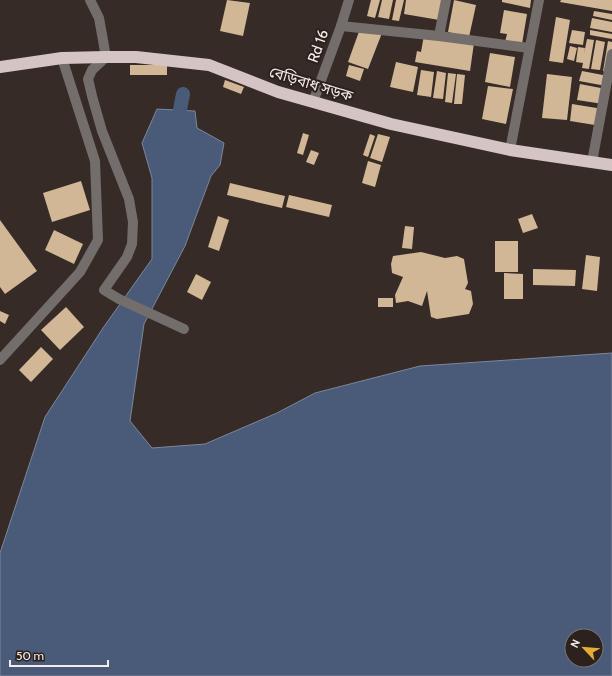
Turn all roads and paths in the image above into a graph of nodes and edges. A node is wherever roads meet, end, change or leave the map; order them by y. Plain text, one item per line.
1 (90, 0) edge
2 (349, 0) edge
3 (446, 0) edge
4 (539, 0) edge
5 (341, 26) junction
6 (439, 36) junction
7 (529, 48) junction
8 (612, 54) edge
9 (106, 57) junction
10 (62, 58) junction
11 (0, 67) edge
12 (313, 102) junction
13 (510, 150) junction
14 (592, 162) junction
15 (612, 166) edge
16 (184, 329) dead end
17 (0, 360) edge

1 - 9 street
2 - 5 street, Rd 16
3 - 6 street
4 - 7 street
5 - 6 street
5 - 12 street, Rd 16
6 - 7 street
7 - 13 street
8 - 14 street
9 - 10 highway, বেড়িবাধ সড়ক
9 - 12 highway, বেড়িবাধ সড়ক
9 - 16 street
10 - 11 highway, বেড়িবাধ সড়ক
10 - 17 street
12 - 13 highway, বেড়িবাধ সড়ক
13 - 14 highway, বেড়িবাধ সড়ক
14 - 15 highway, বেড়িবাধ সড়ক

